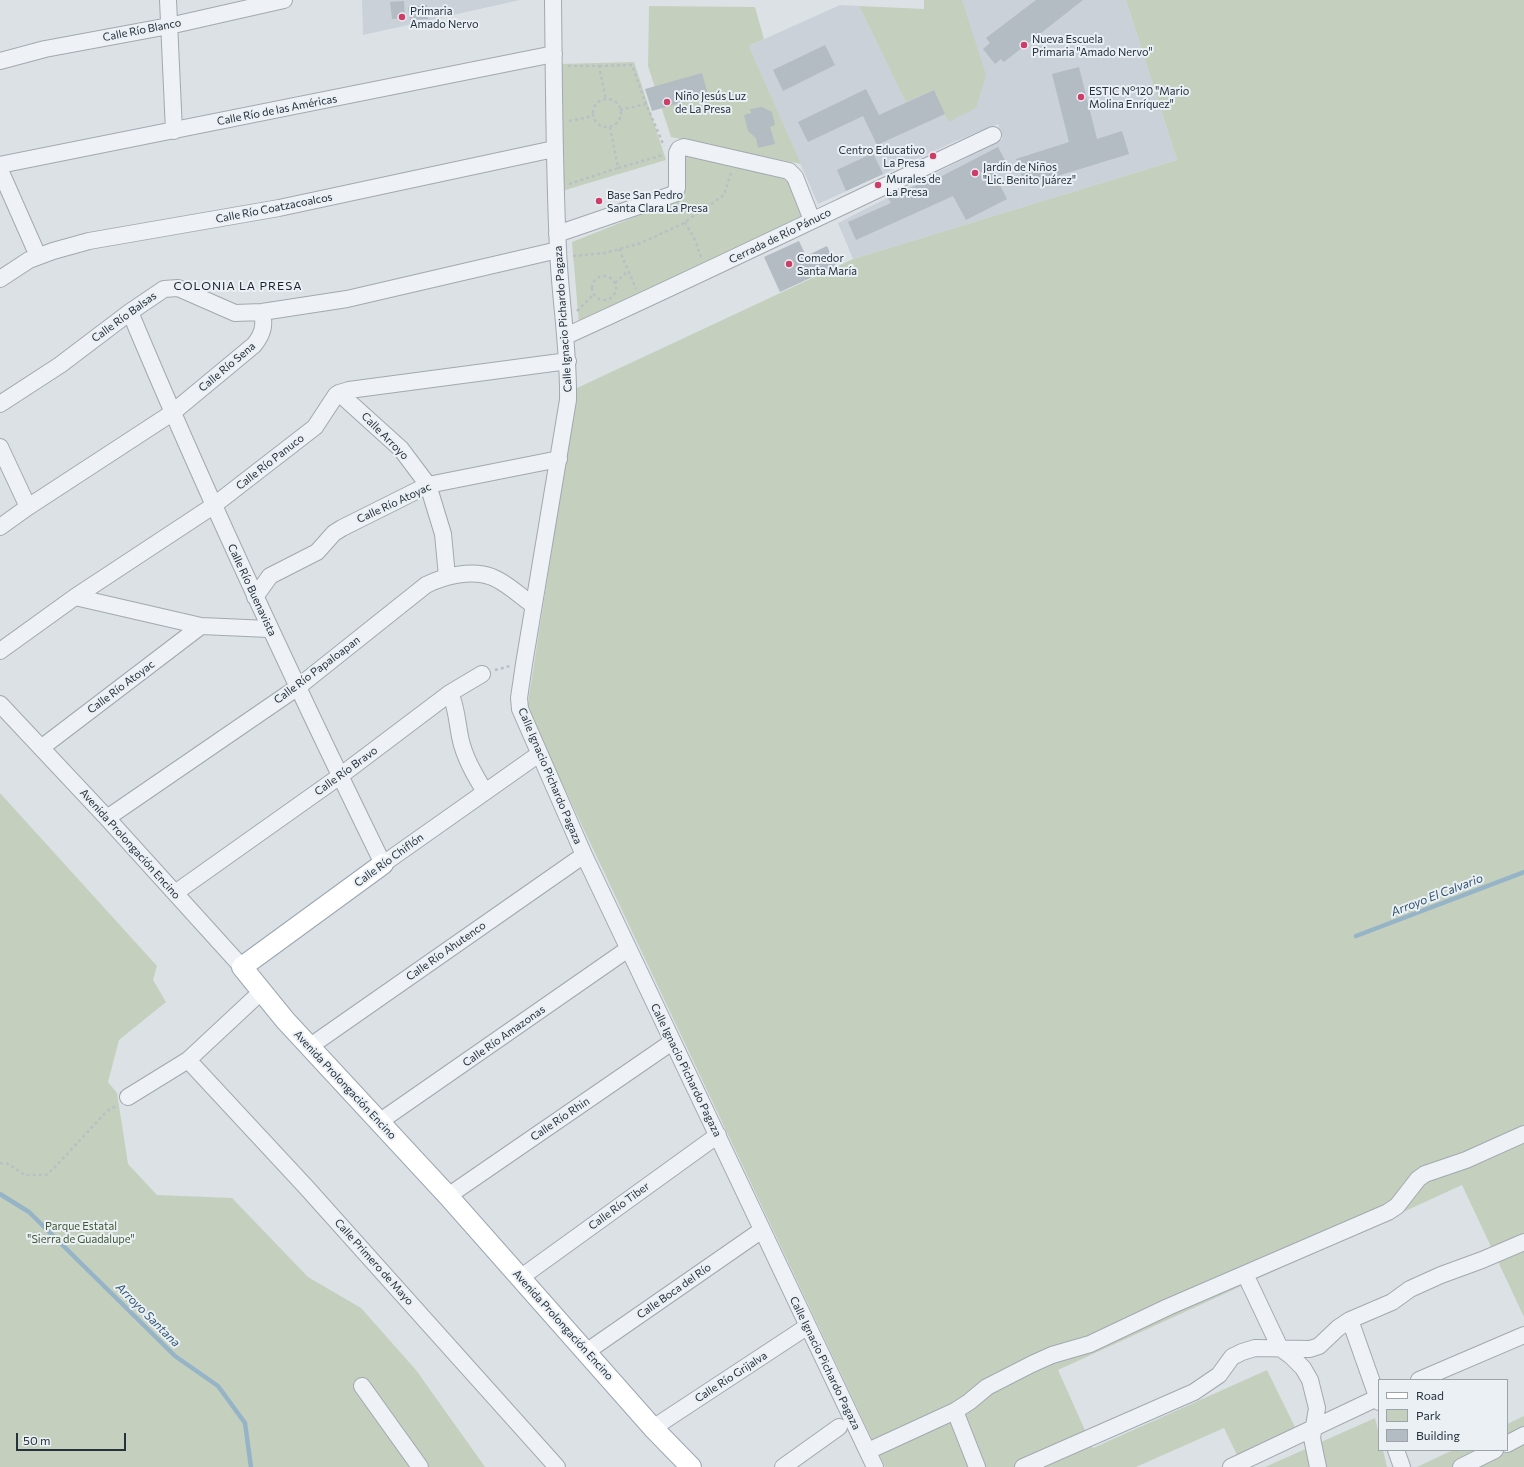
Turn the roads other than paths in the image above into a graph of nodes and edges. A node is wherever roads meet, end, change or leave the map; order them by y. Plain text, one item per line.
1 (168, 0) edge
2 (284, 0) edge
3 (553, 0) edge
4 (169, 26) junction
5 (554, 54) junction
6 (0, 61) edge
7 (174, 131) junction
8 (993, 135) dead end
9 (554, 149) junction
10 (0, 165) edge
11 (0, 170) edge
12 (812, 220) junction
13 (557, 234) junction
14 (558, 254) junction
15 (38, 256) junction
16 (0, 279) edge
17 (130, 312) junction
18 (262, 312) junction
19 (566, 336) junction
20 (568, 361) junction
21 (339, 392) junction
22 (0, 404) edge
23 (172, 413) junction
24 (0, 447) edge
25 (559, 459) junction
26 (428, 485) junction
27 (213, 506) junction
28 (28, 507) junction
29 (0, 527) edge
30 (447, 576) junction
31 (76, 597) junction
32 (255, 598) junction
33 (533, 605) junction
34 (201, 626) junction
35 (269, 629) junction
36 (0, 651) edge
37 (482, 674) road end
38 (298, 687) junction
39 (450, 694) junction
40 (0, 704) edge
41 (41, 748) junction
42 (539, 754) junction
43 (340, 776) junction
44 (485, 792) junction
45 (107, 818) junction
46 (584, 855) junction
47 (383, 864) junction
48 (175, 893) junction
49 (628, 949) junction
50 (242, 967) junction
51 (262, 991) junction
52 (672, 1042) junction
53 (309, 1047) junction
54 (188, 1060) junction
55 (128, 1097) road end
56 (379, 1122) junction
57 (1524, 1134) edge
58 (718, 1135) junction
59 (448, 1196) junction
60 (762, 1230) junction
61 (1524, 1242) edge
62 (1245, 1274) junction
63 (520, 1278) junction
64 (1350, 1320) junction
65 (808, 1326) junction
66 (1524, 1335) edge
67 (1280, 1348) junction
68 (586, 1352) junction
69 (1421, 1379) edge
70 (362, 1386) dead end
71 (1378, 1399) edge
72 (955, 1411) junction
73 (839, 1427) dead end
74 (1313, 1427) junction
75 (653, 1428) junction
76 (1524, 1435) edge
77 (1508, 1443) edge
78 (868, 1451) junction
79 (1396, 1451) edge
80 (1493, 1451) edge
81 (420, 1467) edge
82 (557, 1467) edge
83 (691, 1467) edge
84 (783, 1467) edge
85 (875, 1467) edge
86 (977, 1467) edge
87 (1023, 1467) edge
88 (1231, 1467) edge
89 (1318, 1467) edge
90 (1402, 1467) edge
91 (1461, 1467) edge

1 - 4 street
2 - 4 street, Calle Río Blanco
3 - 5 street, Calle Ignacio Pichardo Pagaza
4 - 6 street, Calle Río Blanco
4 - 7 street
5 - 7 street, Calle Río de las Américas
5 - 9 street, Calle Ignacio Pichardo Pagaza
7 - 10 street, Calle Río de las Américas
8 - 12 street, Cerrada de Río Pánuco
9 - 13 street, Calle Ignacio Pichardo Pagaza
9 - 15 street, Calle Río Coatzacoalcos
11 - 15 street
12 - 13 street
12 - 19 street, Cerrada de Río Pánuco
13 - 14 street, Calle Ignacio Pichardo Pagaza
14 - 18 street
14 - 19 street, Calle Ignacio Pichardo Pagaza
15 - 16 street, Calle Río Coatzacoalcos
17 - 18 street, Calle Río Balsas
17 - 22 street, Calle Río Balsas
17 - 23 street, Calle Río Buenavista
18 - 23 street, Calle Río Sena
19 - 20 street, Calle Ignacio Pichardo Pagaza
20 - 21 street
20 - 25 street, Calle Ignacio Pichardo Pagaza
21 - 26 street, Calle Arroyo
21 - 27 street, Calle Río Panuco
23 - 27 street, Calle Río Buenavista
23 - 28 street, Calle Río Sena
24 - 28 street
25 - 26 street, Calle Río Atoyac
25 - 33 street, Calle Ignacio Pichardo Pagaza
26 - 30 street, Calle Arroyo
26 - 32 street, Calle Río Atoyac
27 - 31 street, Calle Río Panuco
27 - 32 street, Calle Río Buenavista
28 - 29 street, Calle Río Sena
30 - 33 street, Calle Río Papaloapan
30 - 38 street, Calle Río Papaloapan
31 - 34 street
31 - 36 street, Calle Río Panuco
32 - 35 street, Calle Río Buenavista
33 - 42 street, Calle Ignacio Pichardo Pagaza
34 - 35 street
34 - 41 street, Calle Río Atoyac
35 - 38 street, Calle Río Buenavista
37 - 39 street, Calle Río Bravo
38 - 43 street, Calle Río Buenavista
38 - 45 street, Calle Río Papaloapan
39 - 43 street, Calle Río Bravo
39 - 44 street
40 - 41 street, Avenida Prolongación Encino
41 - 45 street, Avenida Prolongación Encino
42 - 44 street, Calle Río Chiflón
42 - 46 street, Calle Ignacio Pichardo Pagaza
43 - 47 street, Calle Río Buenavista
43 - 48 street, Calle Río Bravo
44 - 47 street, Calle Río Chiflón
45 - 48 street, Avenida Prolongación Encino
46 - 49 street, Calle Ignacio Pichardo Pagaza
46 - 53 street, Calle Río Ahutenco
47 - 50 main road, Calle Río Chiflón
48 - 50 street, Avenida Prolongación Encino
49 - 52 street, Calle Ignacio Pichardo Pagaza
49 - 56 street, Calle Río Amazonas
50 - 51 main road, Avenida Prolongación Encino
51 - 53 main road, Avenida Prolongación Encino
51 - 54 street
52 - 58 street, Calle Ignacio Pichardo Pagaza
52 - 59 street, Calle Río Rhin
53 - 56 main road, Avenida Prolongación Encino
54 - 55 street
54 - 82 street, Calle Primero de Mayo
56 - 59 main road, Avenida Prolongación Encino
57 - 62 street
58 - 60 street, Calle Ignacio Pichardo Pagaza
58 - 63 street, Calle Río Tiber
59 - 63 main road, Avenida Prolongación Encino
60 - 65 street, Calle Ignacio Pichardo Pagaza
60 - 68 street, Calle Boca del Río
61 - 64 street
62 - 67 street
62 - 72 street
63 - 68 main road, Avenida Prolongación Encino
64 - 67 street
64 - 71 street
65 - 75 street, Calle Río Grijalva
65 - 78 street, Calle Ignacio Pichardo Pagaza
66 - 69 street
67 - 74 street
67 - 87 street
68 - 75 main road, Avenida Prolongación Encino
70 - 81 street
71 - 74 street
72 - 78 street
72 - 86 street
73 - 84 street
74 - 88 street
74 - 89 street
75 - 83 main road, Avenida Prolongación Encino
76 - 77 street
78 - 85 street, Calle Ignacio Pichardo Pagaza
79 - 90 street
80 - 91 street

